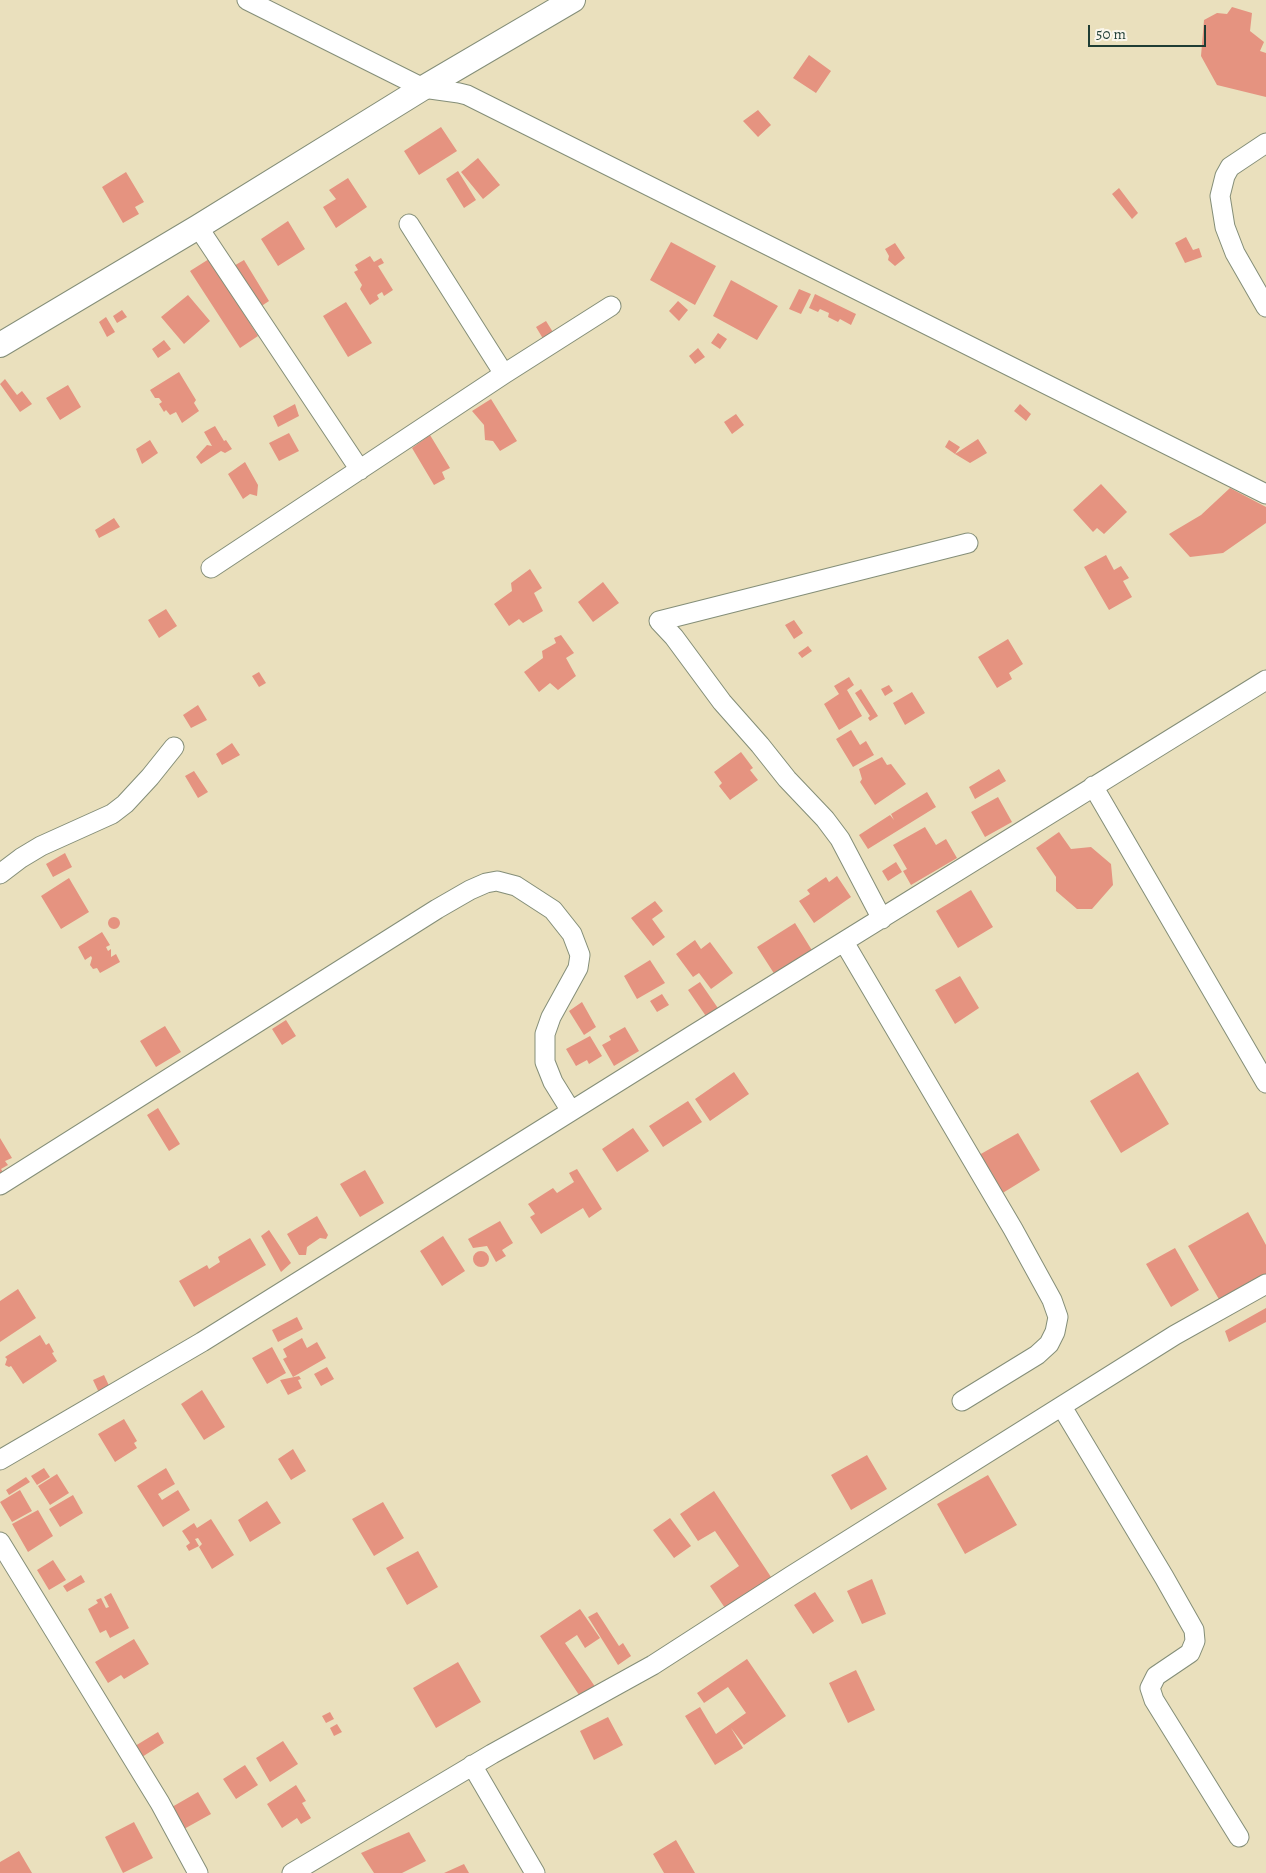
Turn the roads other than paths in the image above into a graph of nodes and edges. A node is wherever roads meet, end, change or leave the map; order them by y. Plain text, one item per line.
1 (248, 0) edge
2 (573, 0) edge
3 (423, 88) junction
4 (1266, 143) edge
5 (409, 224) dead end
6 (198, 226) junction
7 (611, 306) dead end
8 (1266, 307) edge
9 (0, 346) edge
10 (504, 374) junction
11 (360, 470) junction
12 (1266, 494) edge
13 (968, 544) dead end
14 (212, 568) dead end
15 (1266, 680) edge
16 (174, 747) dead end
17 (1093, 786) junction
18 (0, 874) edge
19 (882, 919) junction
20 (844, 942) junction
21 (1266, 1083) edge
22 (571, 1111) junction
23 (0, 1185) edge
24 (1266, 1284) edge
25 (962, 1401) dead end
26 (1062, 1407) junction
27 (0, 1460) edge
28 (0, 1542) edge
29 (472, 1766) junction
30 (1239, 1837) dead end
31 (198, 1873) edge
32 (292, 1873) edge
33 (535, 1873) edge

1 - 3 street
2 - 3 street
3 - 6 street
3 - 12 street
4 - 8 street
5 - 10 street
6 - 9 street
6 - 11 street
7 - 10 street
10 - 11 street
11 - 14 street
13 - 19 street
15 - 17 street
16 - 18 street
17 - 19 street
17 - 21 street
19 - 20 street
20 - 22 street
20 - 25 street
22 - 23 street
22 - 27 street
24 - 26 street
26 - 29 street
26 - 30 street
28 - 31 street
29 - 32 street
29 - 33 street

